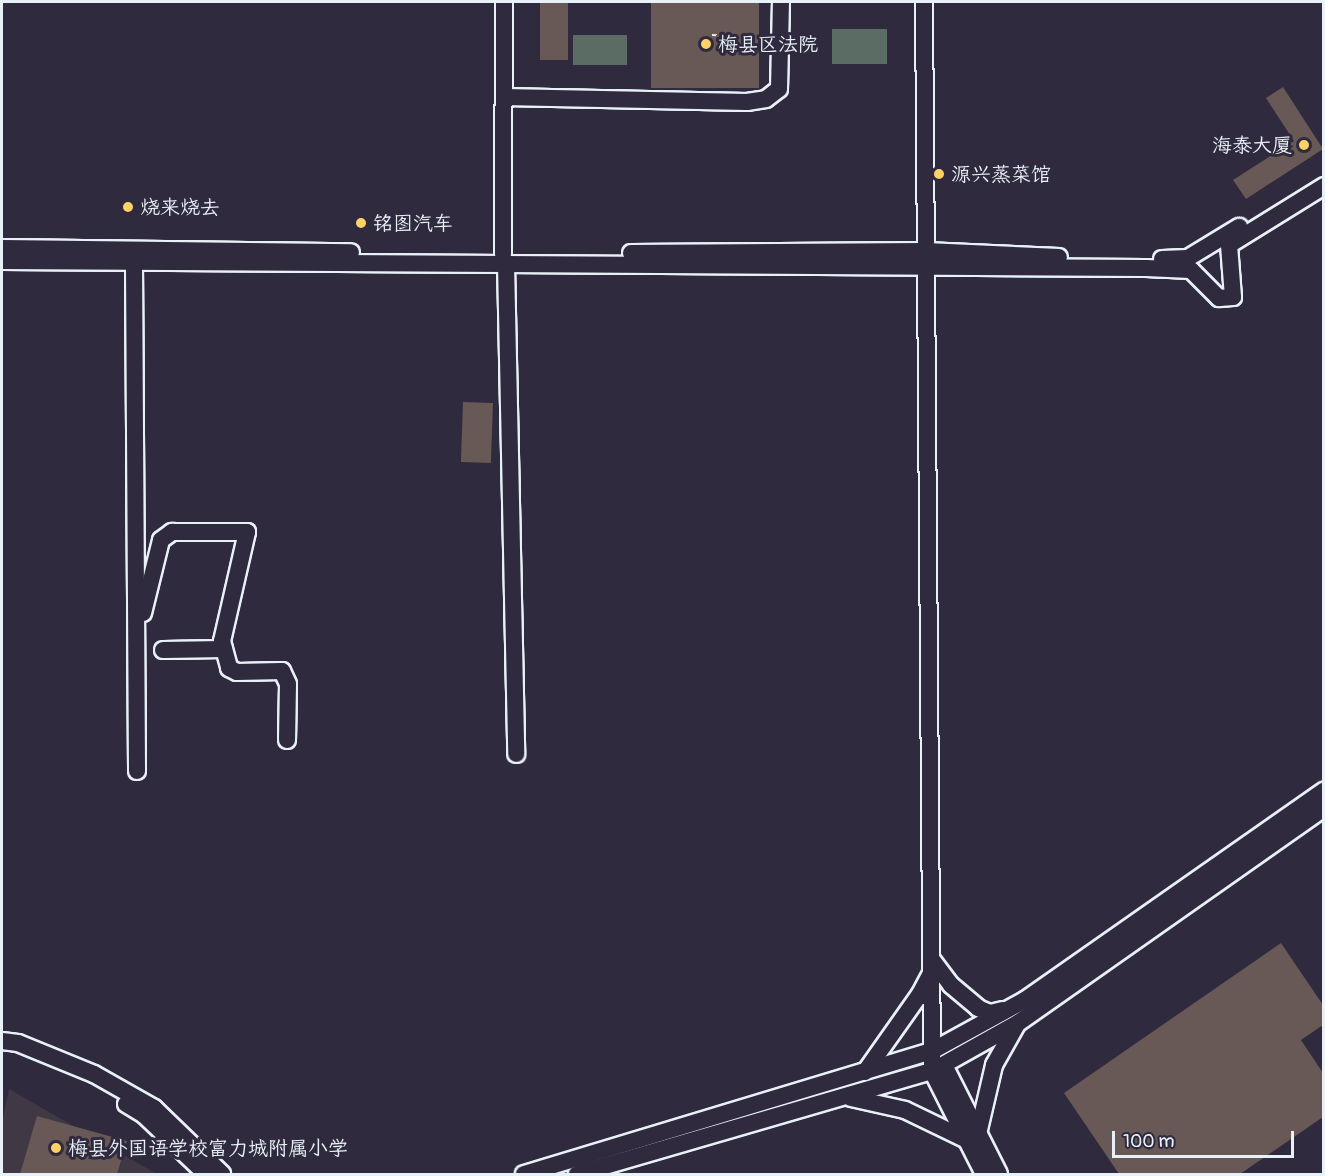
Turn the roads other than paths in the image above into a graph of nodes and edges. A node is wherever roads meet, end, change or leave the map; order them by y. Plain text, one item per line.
1 (504, 2) edge
2 (781, 2) edge
3 (924, 2) edge
4 (504, 97) junction
5 (1323, 174) edge
6 (1323, 186) edge
7 (2, 248) edge
8 (505, 258) junction
9 (926, 259) junction
10 (2, 261) edge
11 (134, 263) junction
12 (143, 613) dead end
13 (224, 649) junction
14 (163, 650) dead end
15 (287, 740) dead end
16 (516, 754) dead end
17 (136, 771) dead end
18 (1323, 791) edge
19 (1323, 808) edge
20 (933, 964) junction
21 (1007, 1010) junction
22 (1018, 1023) junction
23 (2, 1041) edge
24 (934, 1050) junction
25 (2, 1053) edge
26 (938, 1068) junction
27 (865, 1072) junction
28 (847, 1098) junction
29 (973, 1137) junction
30 (206, 1174) edge
31 (222, 1174) edge
32 (524, 1174) edge
33 (577, 1174) edge
34 (984, 1174) edge
35 (999, 1174) edge

1 - 4 street
2 - 4 street
3 - 9 street
4 - 8 street
5 - 9 street
6 - 9 street
7 - 8 street
8 - 9 street
8 - 11 street
8 - 16 street
9 - 20 street
10 - 11 street
11 - 17 street
12 - 13 street
13 - 14 street
13 - 15 street
18 - 21 street
19 - 22 street
20 - 21 street
20 - 24 street
20 - 27 street
21 - 24 street
22 - 26 street
22 - 29 street
23 - 31 street
24 - 26 street
24 - 27 street
25 - 30 street
26 - 28 street
26 - 29 street
27 - 32 street
28 - 29 street
28 - 33 street
29 - 34 street
29 - 35 street

